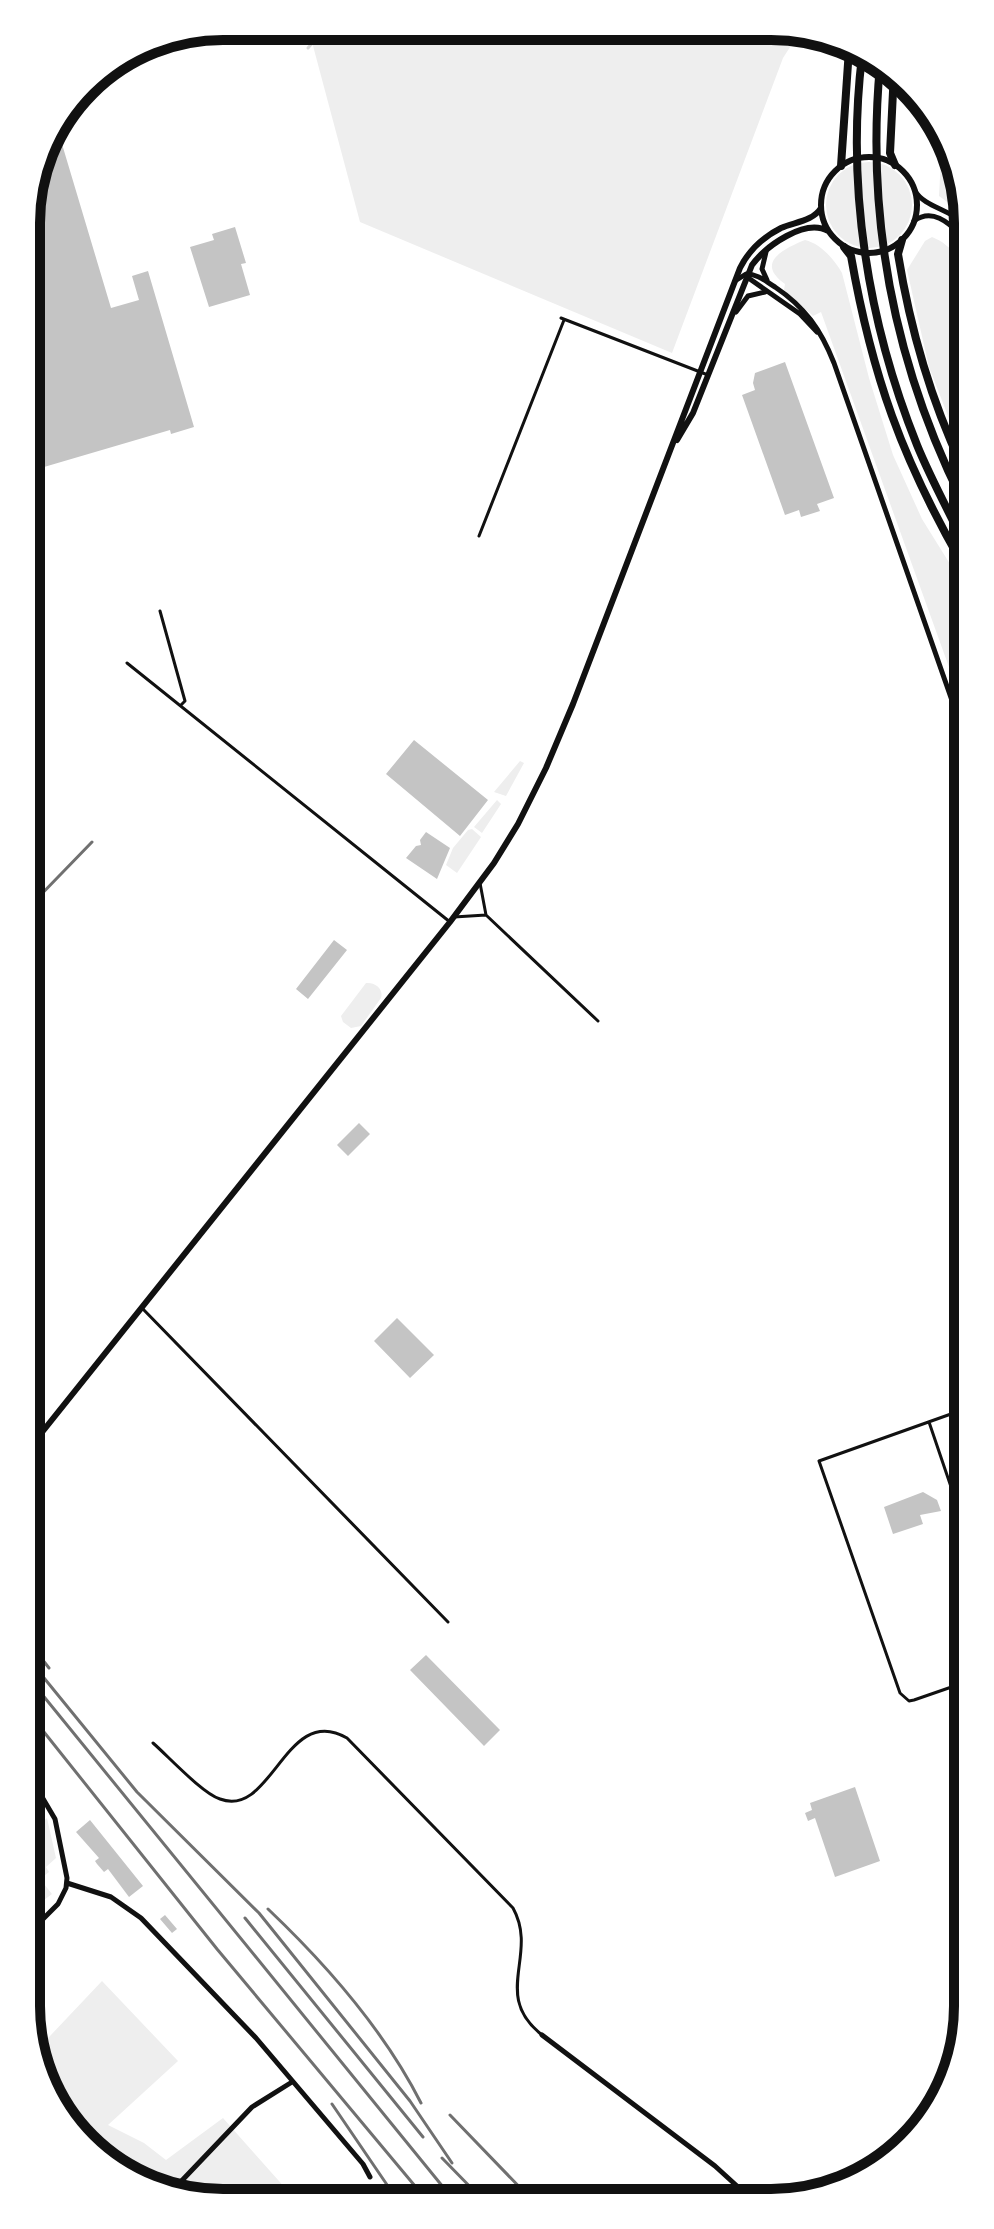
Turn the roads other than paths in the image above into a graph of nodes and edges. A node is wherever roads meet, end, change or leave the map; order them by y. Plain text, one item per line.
1 (848, 58) edge
2 (862, 65) edge
3 (879, 76) edge
4 (893, 86) edge
5 (895, 165) junction
6 (841, 166) junction
7 (915, 191) junction
8 (821, 208) junction
9 (953, 216) edge
10 (914, 221) junction
11 (954, 230) edge
12 (828, 231) junction
13 (902, 240) junction
14 (844, 247) junction
15 (768, 248) junction
16 (743, 261) junction
17 (746, 275) junction
18 (735, 281) junction
19 (770, 284) junction
20 (770, 293) junction
21 (725, 330) junction
22 (827, 345) junction
23 (700, 372) junction
24 (708, 375) junction
25 (673, 446) junction
26 (954, 447) edge
27 (954, 482) edge
28 (954, 522) edge
29 (479, 536) dead end
30 (954, 549) edge
31 (160, 611) dead end
32 (127, 663) dead end
33 (181, 705) junction
34 (954, 706) edge
35 (480, 883) junction
36 (486, 915) junction
37 (452, 920) junction
38 (598, 1021) dead end
39 (141, 1307) junction
40 (954, 1413) edge
41 (929, 1422) junction
42 (40, 1435) edge
43 (954, 1496) edge
44 (448, 1622) dead end
45 (954, 1686) edge
46 (153, 1743) dead end
47 (40, 1794) edge
48 (67, 1883) junction
49 (40, 1923) edge
50 (542, 2035) joint
51 (292, 2082) junction
52 (370, 2177) dead end
53 (180, 2183) edge
54 (740, 2189) edge

1 - 6 main road
2 - 28 main road
3 - 27 main road
4 - 5 main road
5 - 6 street
5 - 7 street
6 - 8 street
7 - 9 street
7 - 10 street
8 - 12 street
8 - 16 street
10 - 11 street
10 - 13 street
12 - 14 street
12 - 15 street
13 - 14 street
13 - 26 main road
14 - 30 main road
15 - 17 street
15 - 19 street
16 - 17 street
16 - 18 street
17 - 18 street
17 - 19 street
17 - 20 street
17 - 21 street
18 - 23 street
19 - 22 street
20 - 21 street
20 - 22 street
21 - 24 street
22 - 34 street
23 - 24 lane
23 - 25 street
23 - 29 lane
24 - 25 street
25 - 35 street
31 - 33 lane
32 - 33 lane
33 - 37 lane
35 - 36 lane
35 - 37 street
36 - 37 lane
36 - 38 lane
37 - 39 street
39 - 42 street
39 - 44 lane
40 - 41 lane
41 - 43 lane
41 - 45 lane
46 - 50 lane
47 - 48 street
48 - 49 street
48 - 51 street
50 - 54 street
51 - 52 street
51 - 53 street

